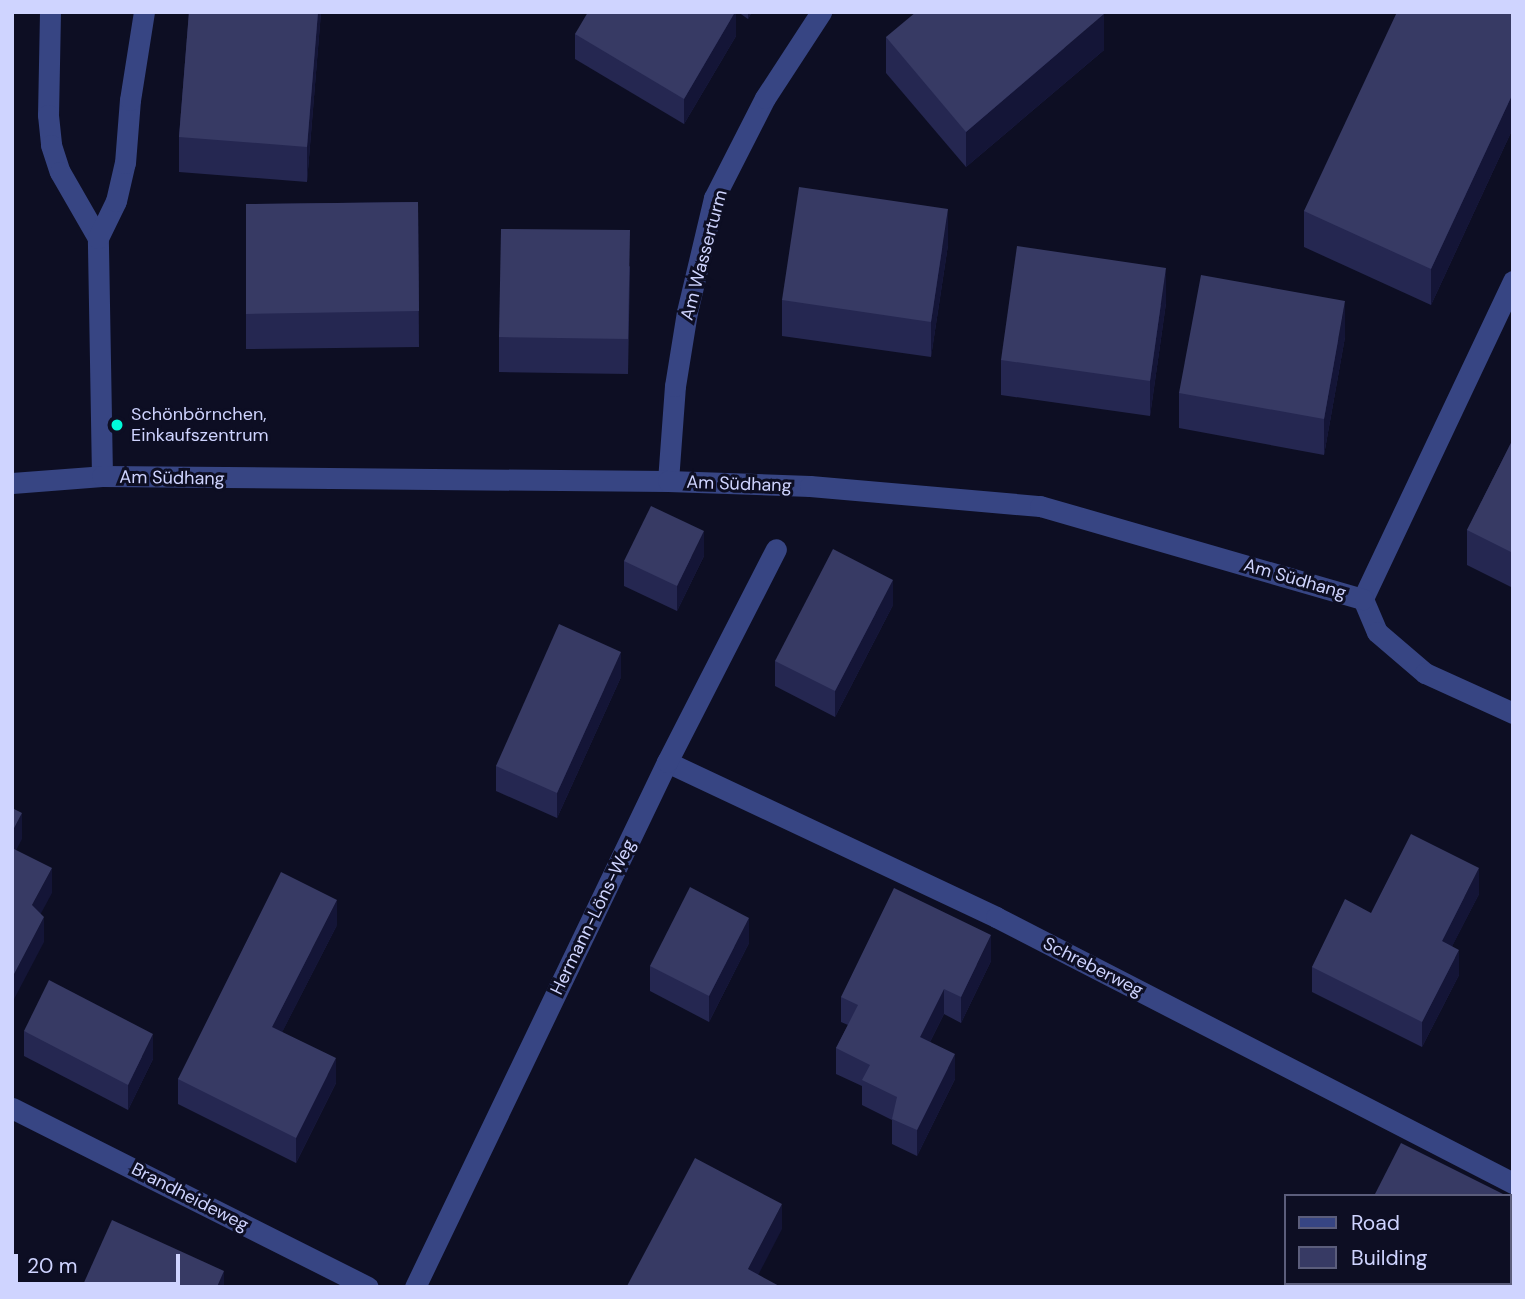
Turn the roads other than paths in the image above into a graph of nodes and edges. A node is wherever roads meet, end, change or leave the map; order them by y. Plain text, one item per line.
1 (50, 12) edge
2 (144, 12) edge
3 (821, 12) edge
4 (98, 238) junction
5 (1513, 281) edge
6 (102, 477) junction
7 (668, 481) junction
8 (12, 483) edge
9 (776, 549) dead end
10 (1363, 599) junction
11 (1513, 713) edge
12 (667, 762) junction
13 (12, 1108) edge
14 (1513, 1183) edge
15 (368, 1287) edge
16 (415, 1287) edge

1 - 4 street, Am Südhang
2 - 4 street, Am Südhang
3 - 7 street, Am Wasserturm
4 - 6 street, Am Südhang
5 - 10 street, Am Südhang
6 - 7 street, Am Südhang
6 - 8 street, Am Südhang
7 - 10 street, Am Südhang
9 - 12 street, Hermann-Löns-Weg
10 - 11 street, Am Südhang
12 - 14 street, Schreberweg
12 - 16 street, Hermann-Löns-Weg
13 - 15 street, Brandheideweg

